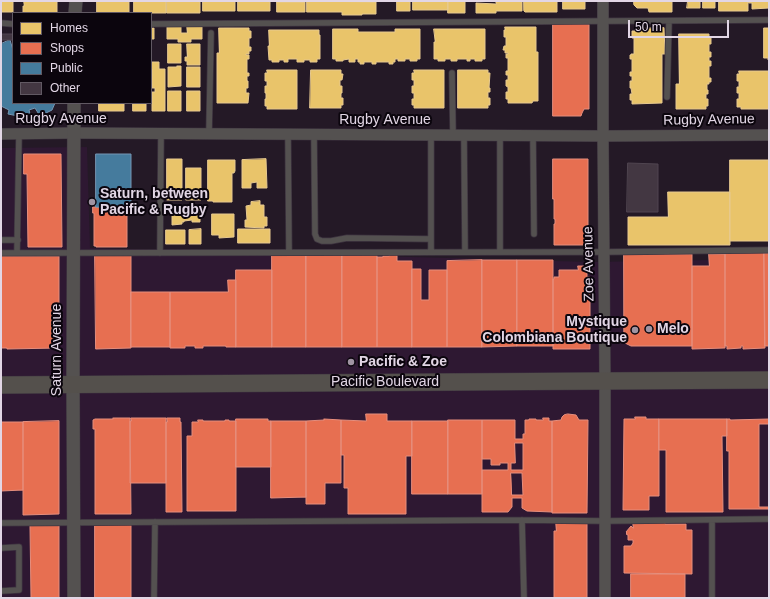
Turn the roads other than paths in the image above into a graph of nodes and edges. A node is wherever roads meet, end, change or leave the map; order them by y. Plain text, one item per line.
1 (76, 1) edge
2 (603, 1) edge
3 (76, 12) edge
4 (769, 20) edge
5 (669, 21) junction
6 (603, 22) junction
7 (1, 24) edge
8 (12, 24) edge
9 (152, 24) edge
10 (211, 33) dead end
11 (452, 73) dead end
12 (668, 97) dead end
13 (74, 104) edge
14 (74, 133) junction
15 (1, 134) edge
16 (19, 134) junction
17 (161, 134) junction
18 (209, 134) junction
19 (288, 135) junction
20 (314, 135) junction
21 (431, 135) junction
22 (769, 135) edge
23 (459, 136) junction
24 (500, 136) junction
25 (534, 136) junction
26 (603, 136) junction
27 (534, 234) dead end
28 (431, 239) junction
29 (1, 240) edge
30 (18, 240) junction
31 (769, 250) edge
32 (1, 252) edge
33 (17, 252) junction
34 (74, 252) junction
35 (160, 252) junction
36 (289, 252) junction
37 (431, 252) junction
38 (465, 252) junction
39 (500, 252) junction
40 (604, 252) junction
41 (769, 380) edge
42 (605, 381) junction
43 (73, 384) junction
44 (1, 385) edge
45 (769, 519) edge
46 (522, 520) junction
47 (605, 520) junction
48 (712, 520) junction
49 (155, 522) junction
50 (1, 523) edge
51 (74, 523) junction
52 (1, 548) edge
53 (1, 591) edge
54 (74, 598) edge
55 (154, 598) edge
56 (524, 598) edge
57 (605, 598) edge
58 (712, 598) edge

1 - 3 street
2 - 6 street, Zoe Avenue
4 - 5 lane
5 - 6 lane
5 - 12 lane
6 - 9 lane
6 - 26 street, Zoe Avenue
7 - 8 lane
10 - 18 lane
11 - 23 lane
13 - 14 street, Saturn Avenue
14 - 16 street, Rugby Avenue
14 - 17 street, Rugby Avenue
14 - 34 street, Saturn Avenue
15 - 16 street, Rugby Avenue
16 - 30 lane
17 - 18 street, Rugby Avenue
17 - 35 lane
18 - 19 street, Rugby Avenue
19 - 20 street, Rugby Avenue
19 - 36 lane
20 - 21 street, Rugby Avenue
20 - 28 lane
21 - 23 street, Rugby Avenue
21 - 28 lane
22 - 26 street, Rugby Avenue
23 - 24 street, Rugby Avenue
23 - 38 lane
24 - 25 street, Rugby Avenue
24 - 39 lane
25 - 26 street, Rugby Avenue
25 - 27 lane
26 - 40 street, Zoe Avenue
28 - 37 lane
29 - 30 lane
30 - 33 lane
31 - 40 lane
32 - 33 lane
33 - 34 lane
34 - 35 lane
34 - 43 street, Saturn Avenue
35 - 36 lane
36 - 37 lane
37 - 38 lane
38 - 39 lane
39 - 40 lane
40 - 42 street, Zoe Avenue
41 - 42 main road, Pacific Boulevard
42 - 43 main road, Pacific Boulevard
42 - 47 street, Zoe Avenue
43 - 44 main road, Pacific Boulevard
43 - 51 street, Saturn Avenue
45 - 48 lane
46 - 47 lane
46 - 49 lane
46 - 56 lane
47 - 48 lane
47 - 57 street, Zoe Avenue
48 - 58 lane
49 - 51 lane
49 - 55 lane
50 - 51 lane
51 - 54 street, Saturn Avenue
52 - 53 lane

